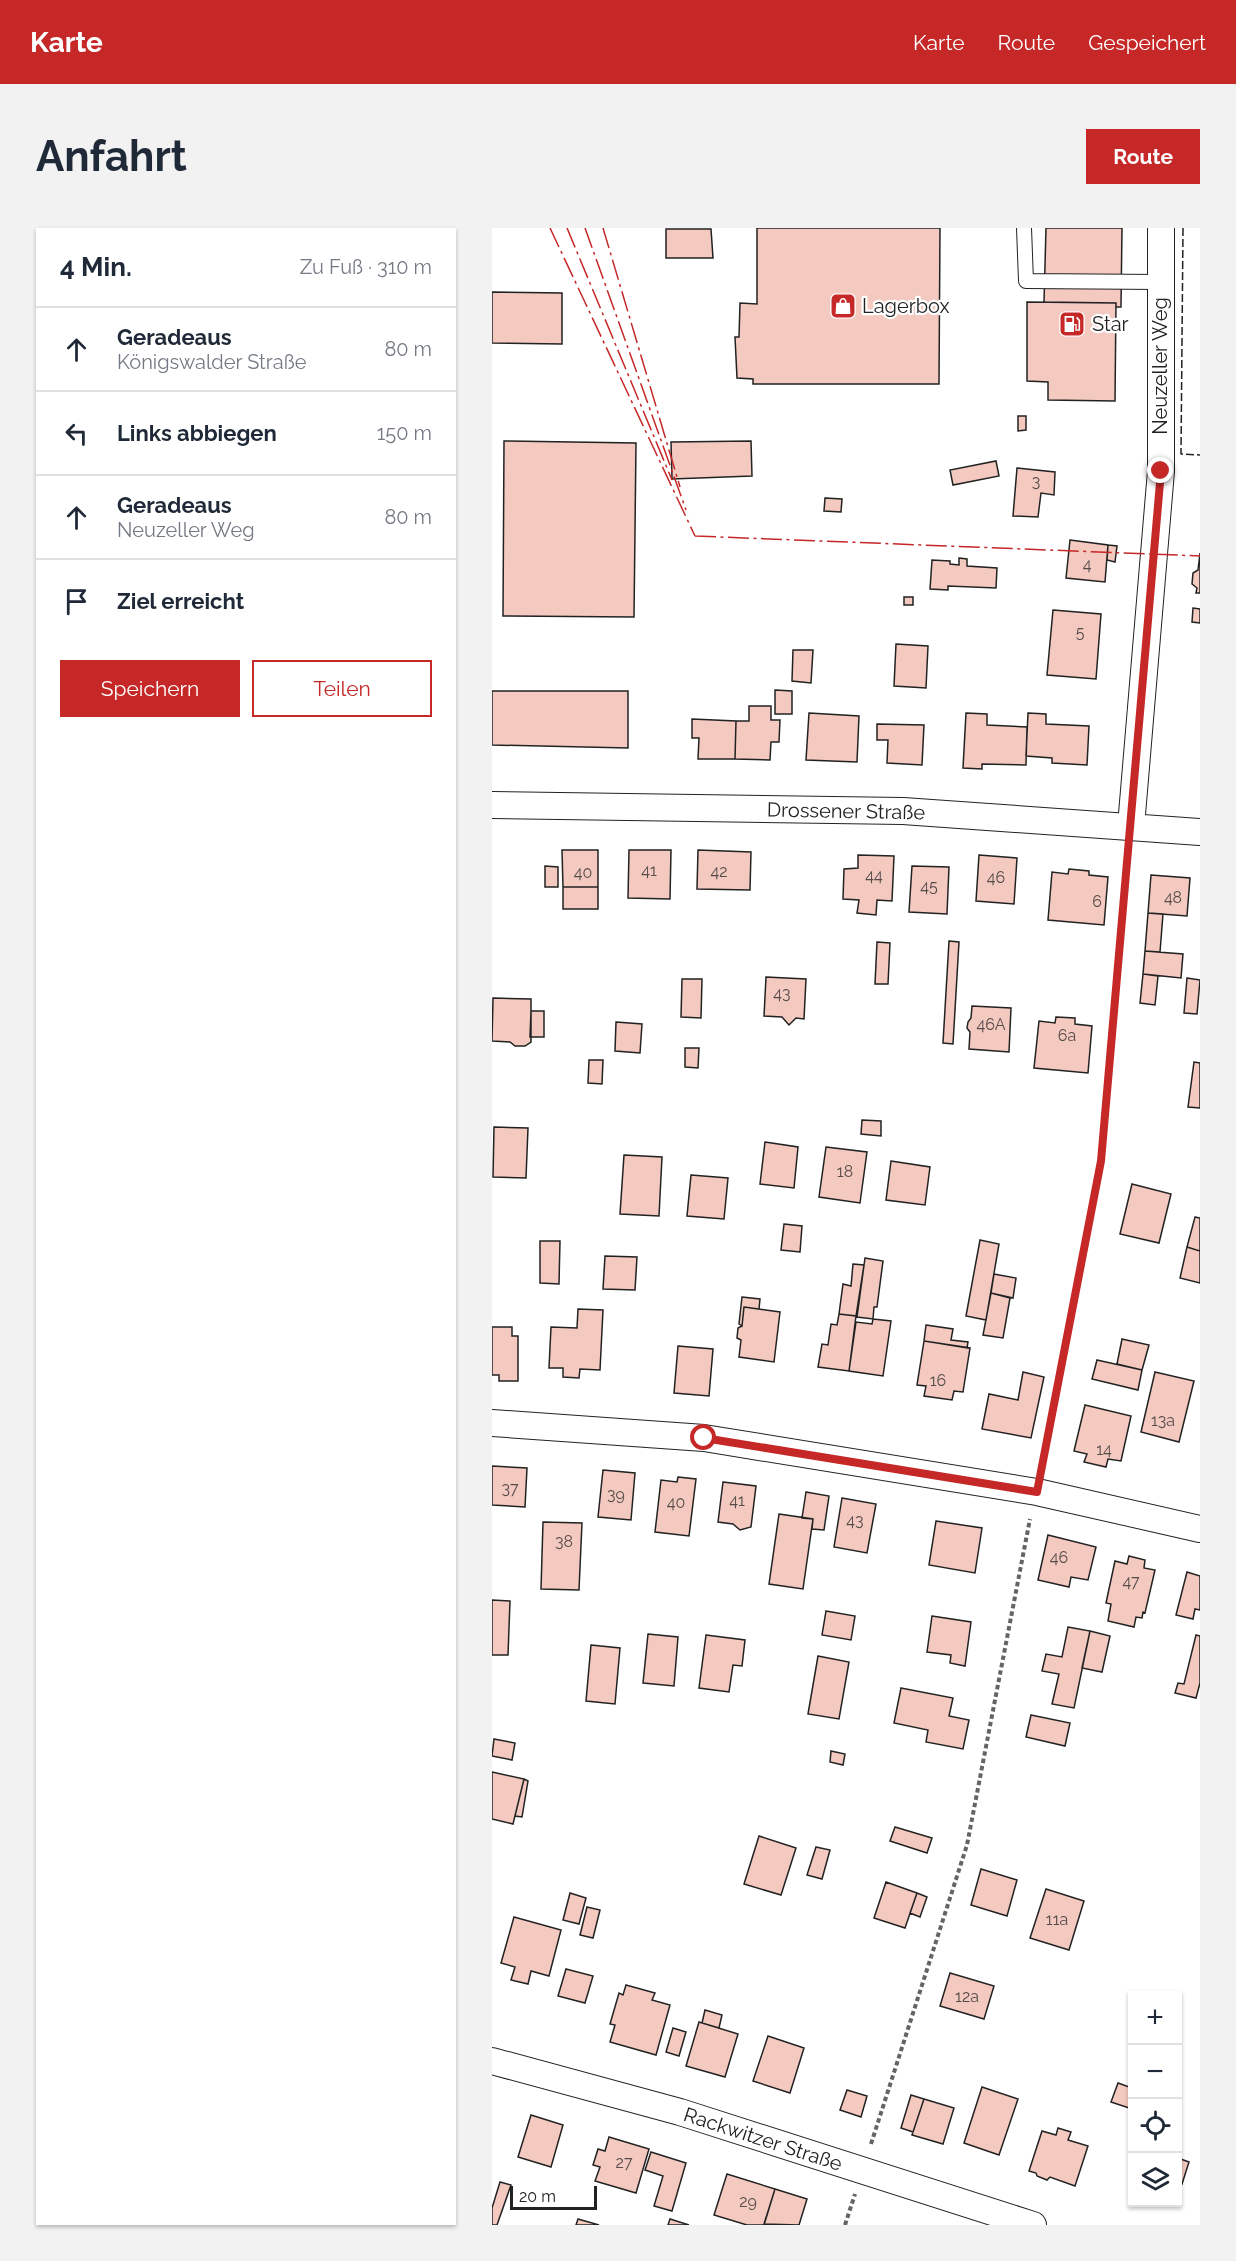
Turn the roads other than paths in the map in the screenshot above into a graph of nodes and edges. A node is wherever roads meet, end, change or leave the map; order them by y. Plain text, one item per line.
1 (1024, 228) edge
2 (1161, 228) edge
3 (1160, 282) junction
4 (492, 805) edge
5 (1131, 826) junction
6 (1200, 832) edge
7 (492, 1423) edge
8 (1200, 1529) edge
9 (492, 2061) edge
10 (1033, 2225) edge

1 - 3 lane
2 - 3 street, Neuzeller Weg
3 - 5 street, Neuzeller Weg
4 - 5 street, Drossener Straße
5 - 6 street, Drossener Straße
7 - 8 street
9 - 10 street, Rackwitzer Straße

